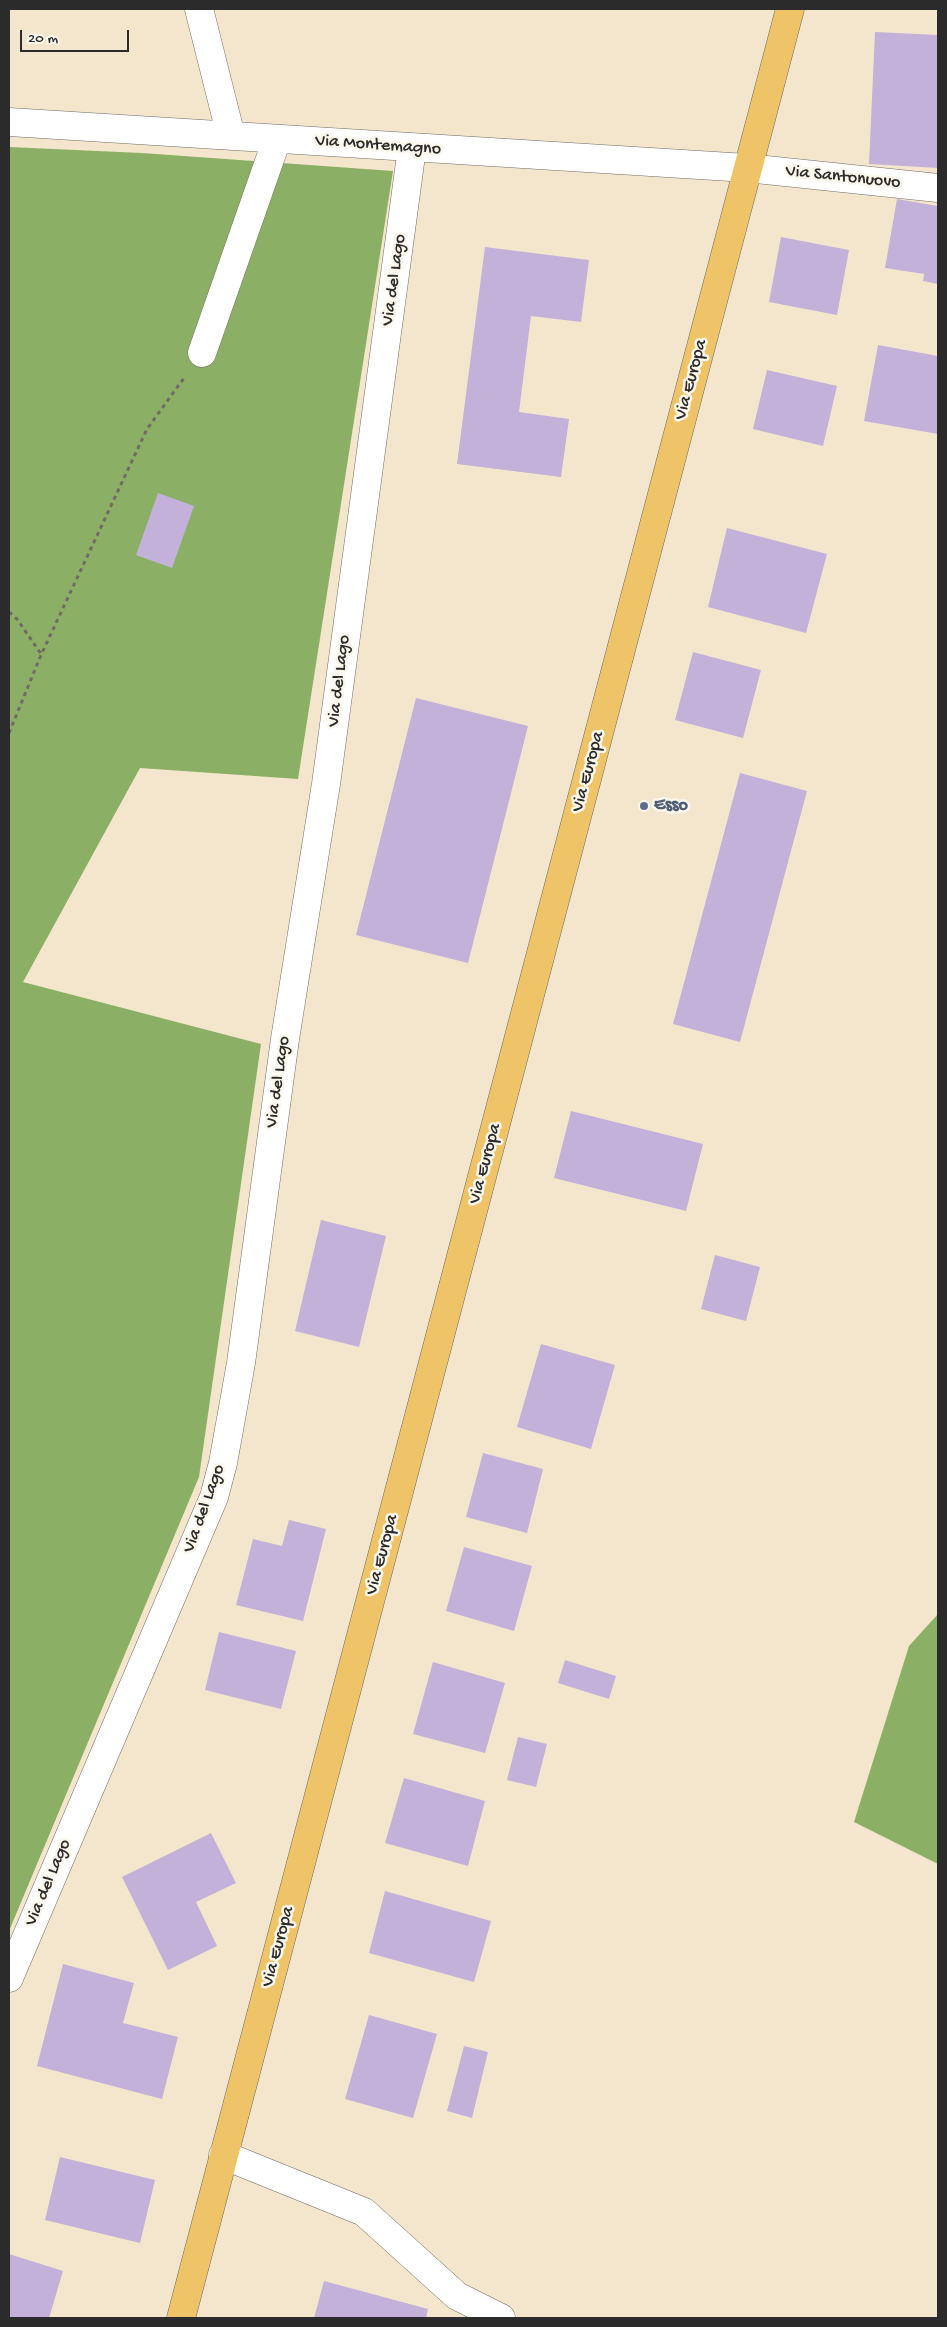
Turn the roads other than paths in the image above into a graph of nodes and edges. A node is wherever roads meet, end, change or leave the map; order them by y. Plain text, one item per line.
1 (199, 9) edge
2 (790, 9) edge
3 (9, 122) edge
4 (231, 136) junction
5 (277, 139) junction
6 (412, 148) junction
7 (747, 168) junction
8 (938, 188) edge
9 (202, 353) road end
10 (9, 1978) edge
11 (223, 2156) junction
12 (181, 2318) edge
13 (501, 2318) edge

1 - 4 street
2 - 7 main road, Via Europa
3 - 4 street, Via Montemagno
4 - 5 street, Via Montemagno
5 - 6 street, Via Montemagno
5 - 9 street
6 - 7 street, Via Montemagno
6 - 10 street, Via del Lago
7 - 8 street, Via Santonuovo
7 - 11 main road, Via Europa
11 - 12 main road, Via Europa
11 - 13 street

